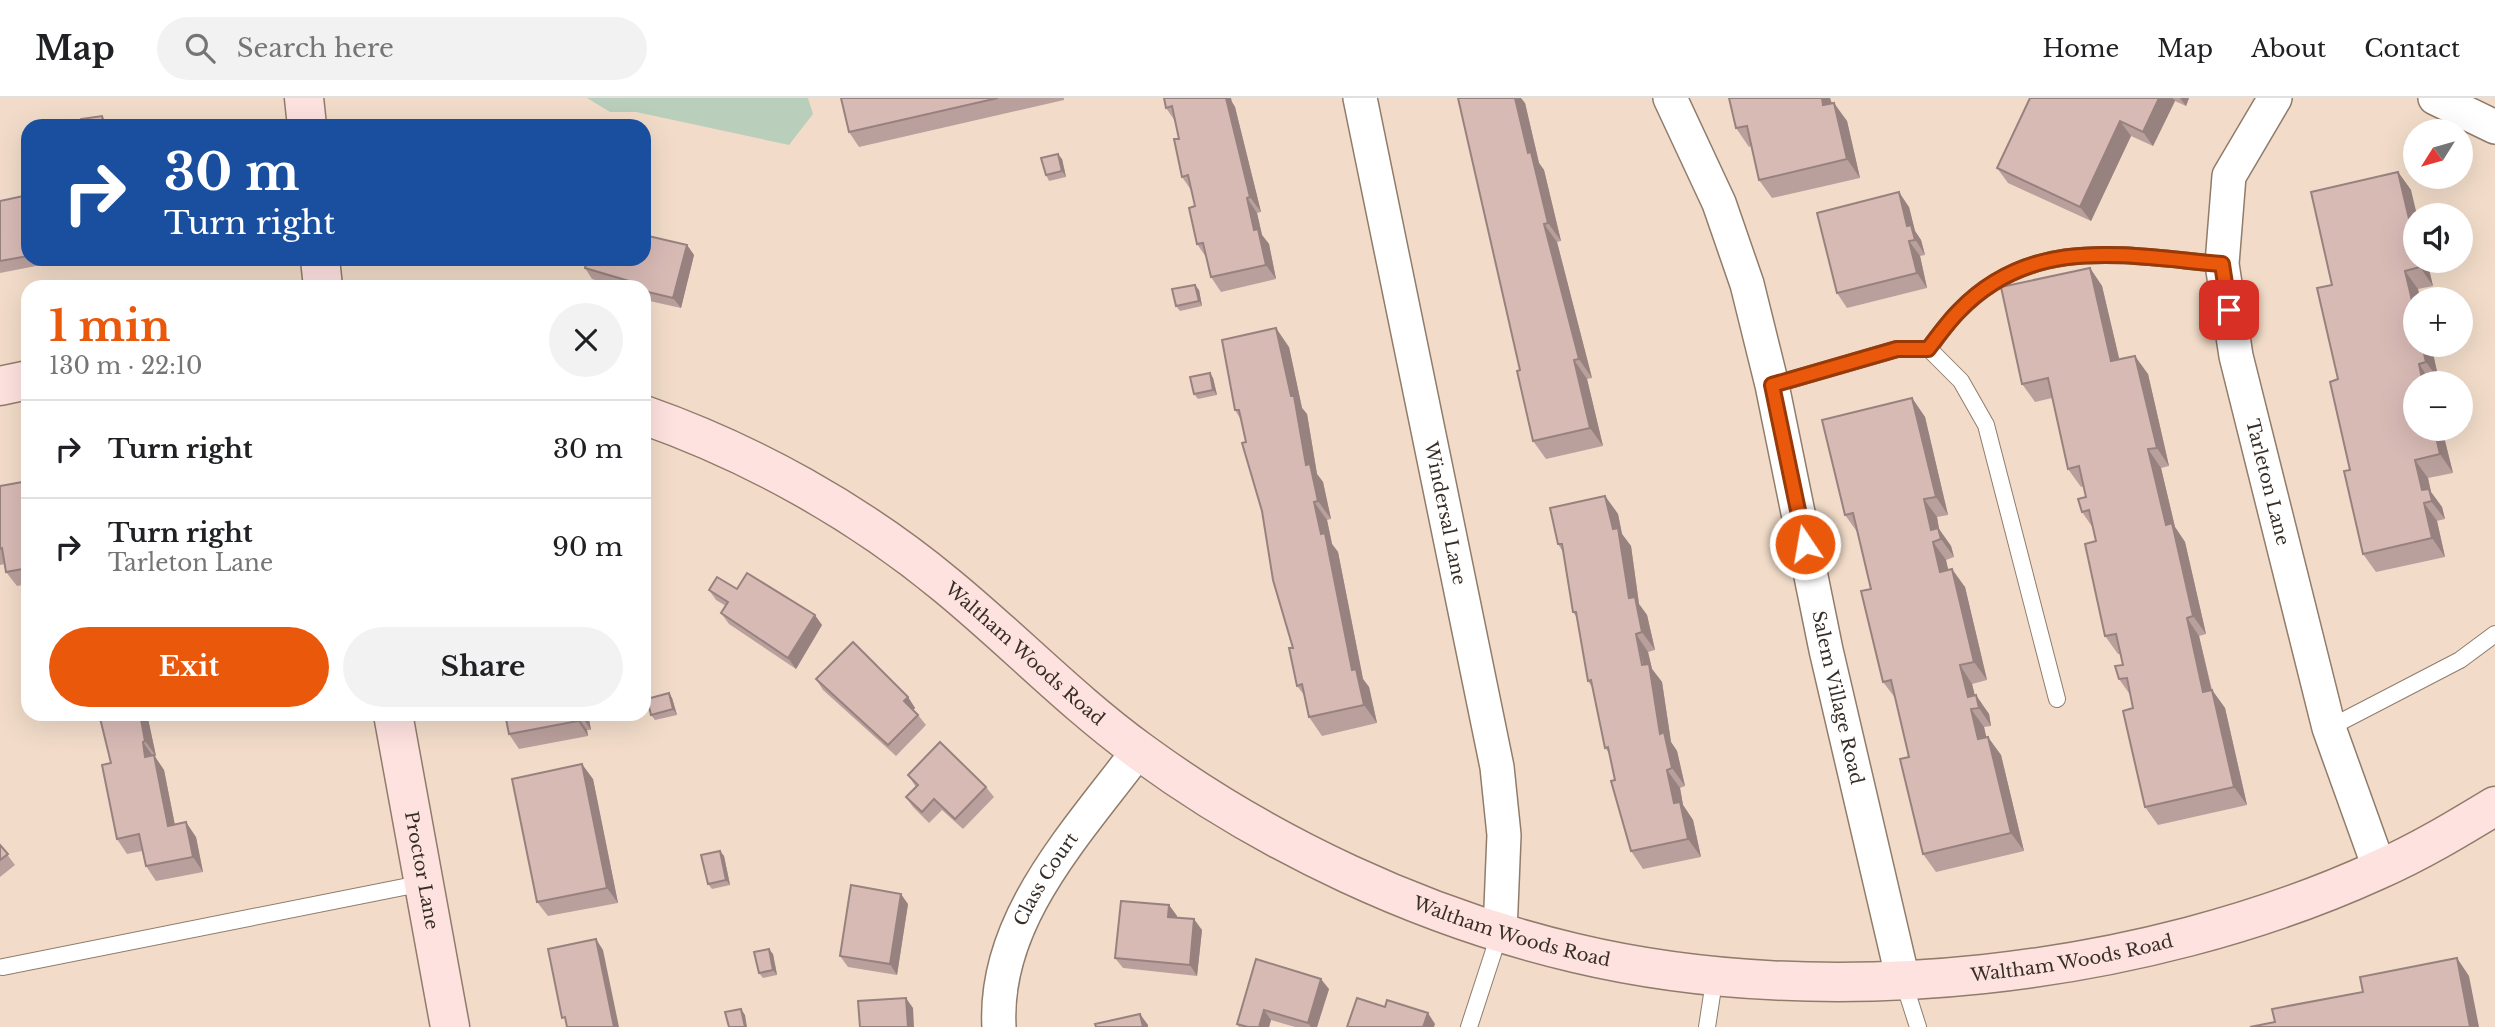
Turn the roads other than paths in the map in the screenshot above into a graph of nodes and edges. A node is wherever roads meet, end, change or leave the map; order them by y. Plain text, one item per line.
1 (304, 98) edge
2 (1360, 98) edge
3 (1670, 98) edge
4 (2275, 98) edge
5 (2435, 98) edge
6 (306, 119) edge
7 (2495, 127) edge
8 (2222, 264) junction
9 (1928, 349) junction
10 (21, 382) edge
11 (1772, 385) junction
12 (0, 386) edge
13 (651, 418) edge
14 (2495, 634) edge
15 (2057, 699) dead end
16 (394, 721) edge
17 (2329, 728) junction
18 (1139, 751) junction
19 (2495, 806) edge
20 (2379, 870) junction
21 (424, 883) junction
22 (1500, 932) junction
23 (3, 967) dead end
24 (1715, 975) junction
25 (1903, 980) junction
26 (450, 1027) edge
27 (999, 1027) edge
28 (1469, 1027) edge
29 (1707, 1027) edge
30 (1918, 1027) edge

1 - 6 street
2 - 22 street, Windersal Lane
3 - 11 street, Salem Village Road
4 - 8 street, Tarleton Lane
5 - 7 street
8 - 9 lane
8 - 17 street, Tarleton Lane
9 - 11 lane
9 - 15 lane
10 - 12 street
11 - 25 street, Salem Village Road
13 - 18 street, Waltham Woods Road
14 - 17 lane
16 - 21 street, Proctor Lane
17 - 20 street, Tarleton Lane
18 - 22 street, Waltham Woods Road
18 - 27 street, Class Court
19 - 20 street, Waltham Woods Road
20 - 25 street, Waltham Woods Road
21 - 23 lane
21 - 26 street, Proctor Lane
22 - 24 street, Waltham Woods Road
22 - 28 lane
24 - 25 street, Waltham Woods Road
24 - 29 lane
25 - 30 lane

